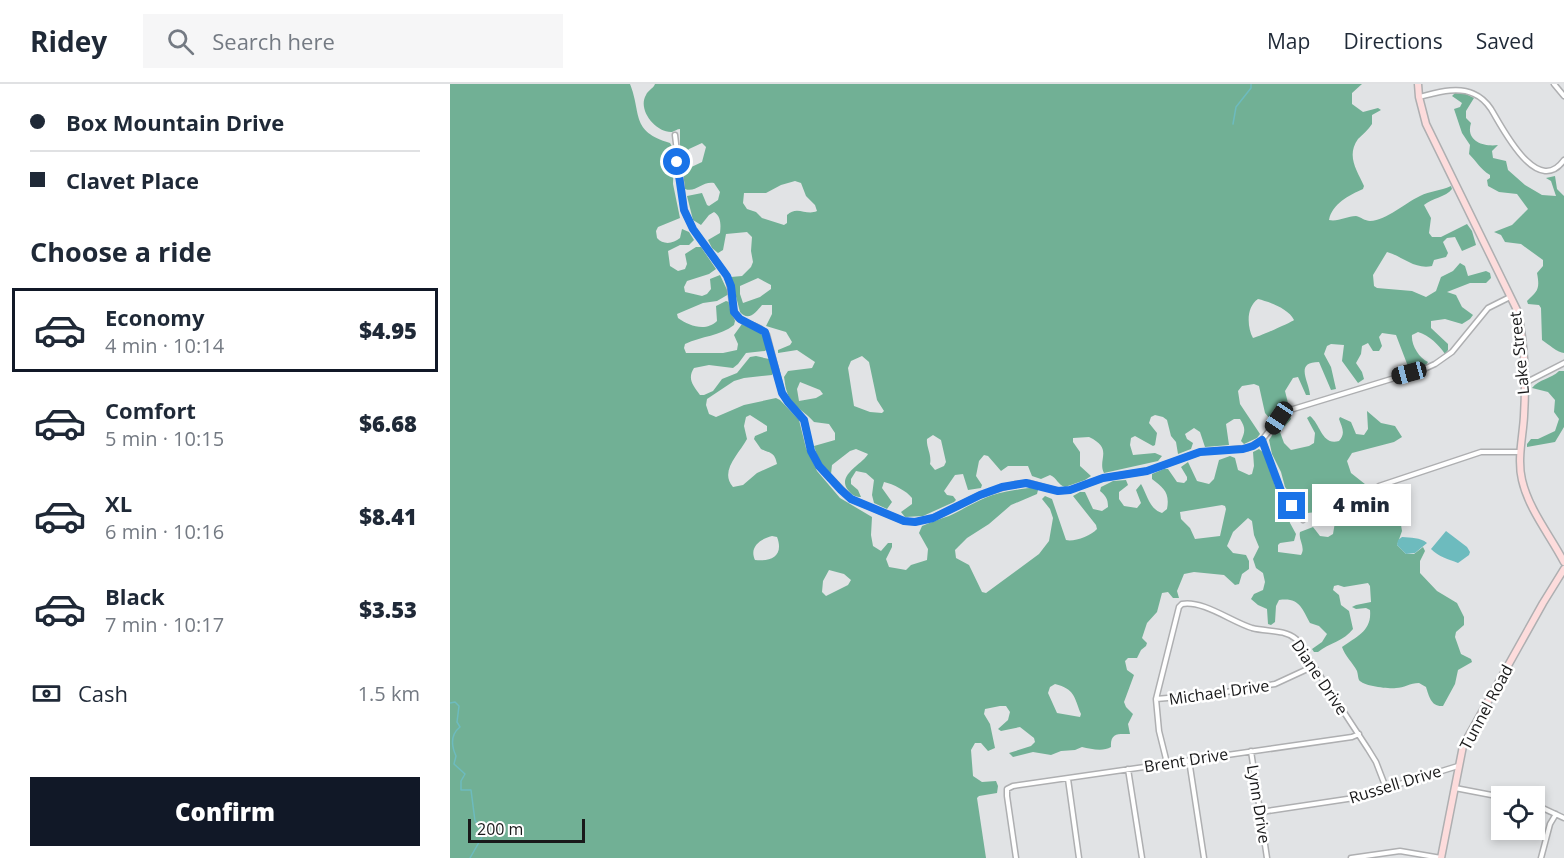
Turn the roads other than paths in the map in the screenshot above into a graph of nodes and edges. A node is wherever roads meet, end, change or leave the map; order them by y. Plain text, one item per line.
1 (1418, 84) edge
2 (1554, 84) edge
3 (1564, 96) edge
4 (1419, 97) junction
5 (675, 135) dead end
6 (1564, 160) edge
7 (1511, 296) junction
8 (1564, 363) edge
9 (1525, 383) junction
10 (1262, 440) junction
11 (1521, 452) junction
12 (1379, 486) dead end
13 (1303, 520) dead end
14 (1564, 562) edge
15 (1564, 568) edge
16 (1314, 666) junction
17 (1156, 699) junction
18 (1359, 734) junction
19 (1251, 751) junction
20 (1189, 760) junction
21 (1167, 763) junction
22 (1458, 766) junction
23 (1128, 769) junction
24 (1068, 779) junction
25 (1386, 788) junction
26 (1454, 788) junction
27 (1491, 794) edge
28 (1545, 809) edge
29 (1261, 812) junction
30 (1556, 814) junction
31 (1564, 818) edge
32 (1016, 858) edge
33 (1079, 858) edge
34 (1142, 858) edge
35 (1204, 858) edge
36 (1267, 858) edge
37 (1350, 858) edge
38 (1441, 858) edge
39 (1541, 858) edge

1 - 4 main road, Lake Street
2 - 3 street
4 - 6 street
4 - 7 main road, Lake Street
5 - 10 street
7 - 9 main road, Lake Street
7 - 10 street
8 - 9 street
9 - 11 main road, Lake Street
10 - 13 street
11 - 12 street
11 - 14 main road, Lake Street
15 - 22 main road, Tunnel Road
16 - 17 street, Michael Drive
16 - 17 street, Diane Drive
16 - 18 street, Diane Drive
17 - 21 street
18 - 19 street, Brent Drive
18 - 25 street, Diane Drive
19 - 20 street, Brent Drive
19 - 29 street, Lynn Drive
20 - 21 street, Brent Drive
20 - 35 street
21 - 23 street, Brent Drive
22 - 25 street, Russell Drive
22 - 26 main road, Tunnel Road
23 - 24 street, Brent Drive
23 - 34 street
24 - 32 street, Brent Drive
24 - 33 street
25 - 29 street, Russell Drive
26 - 27 street
26 - 38 main road, Tunnel Road
28 - 30 street
29 - 36 street, Lynn Drive
30 - 31 street
30 - 39 street
37 - 38 street

